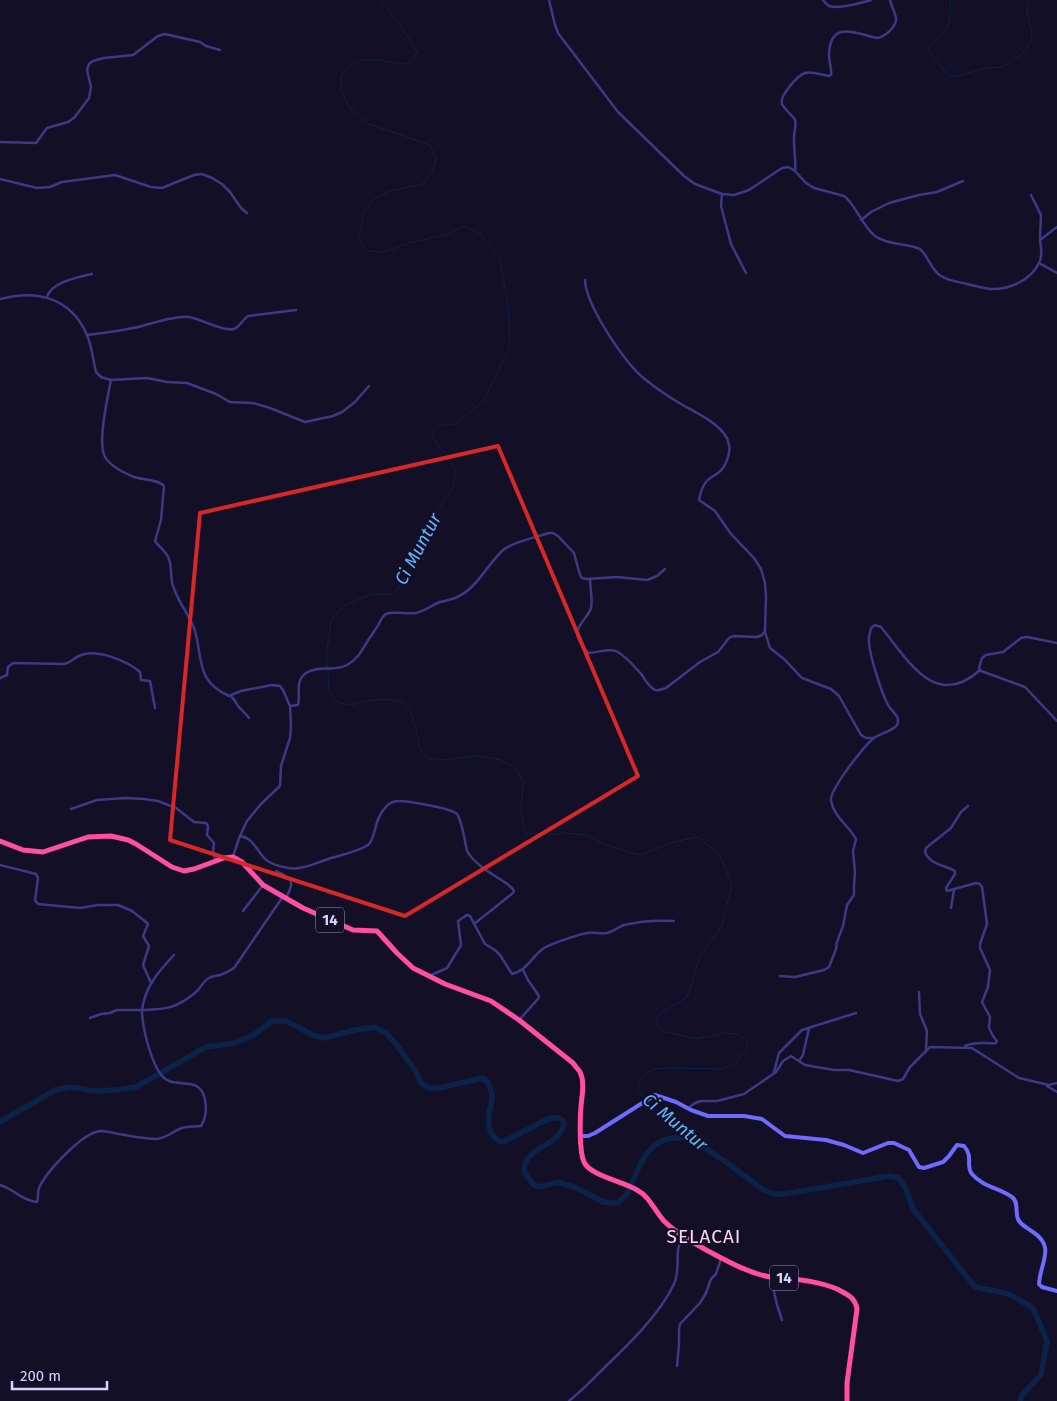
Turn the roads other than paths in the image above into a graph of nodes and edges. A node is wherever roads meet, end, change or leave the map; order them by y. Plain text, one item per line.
1 (549, 0) edge
2 (823, 0) edge
3 (870, 0) edge
4 (890, 0) edge
5 (220, 50) dead end
6 (0, 142) edge
7 (796, 171) junction
8 (0, 179) edge
9 (963, 181) dead end
10 (722, 194) junction
11 (1030, 195) dead end
12 (247, 213) dead end
13 (861, 220) junction
14 (1057, 227) edge
15 (1040, 240) junction
16 (1039, 263) junction
17 (746, 273) dead end
18 (1057, 273) edge
19 (92, 274) dead end
20 (585, 280) dead end
21 (48, 297) junction
22 (0, 299) edge
23 (296, 310) dead end
24 (87, 335) junction
25 (111, 380) junction
26 (369, 386) dead end
27 (665, 569) dead end
28 (590, 579) junction
29 (765, 631) junction
30 (1057, 643) edge
31 (980, 670) junction
32 (0, 678) edge
33 (231, 696) junction
34 (290, 706) junction
35 (155, 708) dead end
36 (249, 718) dead end
37 (1057, 721) edge
38 (874, 738) junction
39 (968, 806) dead end
40 (71, 809) dead end
41 (240, 836) junction
42 (0, 841) edge
43 (233, 857) junction
44 (216, 861) junction
45 (0, 865) edge
46 (276, 871) dead end
47 (263, 885) junction
48 (954, 890) junction
49 (285, 898) junction
50 (951, 908) dead end
51 (243, 911) dead end
52 (674, 921) dead end
53 (474, 924) junction
54 (174, 955) dead end
55 (523, 970) junction
56 (428, 976) junction
57 (780, 976) dead end
58 (151, 983) junction
59 (919, 992) dead end
60 (142, 1010) junction
61 (856, 1013) dead end
62 (90, 1018) dead end
63 (519, 1020) junction
64 (809, 1028) junction
65 (963, 1047) junction
66 (926, 1050) junction
67 (799, 1061) junction
68 (774, 1073) junction
69 (1057, 1083) edge
70 (1045, 1085) junction
71 (1057, 1092) edge
72 (688, 1108) junction
73 (581, 1136) junction
74 (0, 1185) edge
75 (682, 1235) junction
76 (722, 1258) junction
77 (771, 1278) junction
78 (1057, 1291) edge
79 (782, 1320) dead end
80 (677, 1366) dead end
81 (569, 1401) edge
82 (847, 1401) edge

1 - 10 street
2 - 3 street
4 - 7 street
5 - 6 street
7 - 10 street
7 - 13 street
8 - 12 street
9 - 13 street
10 - 17 street
11 - 15 street
13 - 16 street
14 - 15 street
15 - 16 street
16 - 18 street
19 - 21 street
20 - 29 street
21 - 22 street
21 - 24 street
23 - 24 street
24 - 25 street
25 - 26 street
25 - 33 street
27 - 28 street
28 - 29 street
28 - 34 street
29 - 38 street
30 - 31 street
31 - 37 street
31 - 38 street
32 - 35 street
33 - 34 street
33 - 36 street
34 - 41 street
38 - 57 street
39 - 48 street
40 - 44 street
41 - 43 street
41 - 53 street
42 - 44 highway
43 - 44 highway
43 - 47 highway, 14
45 - 58 street
46 - 49 street
47 - 49 highway, 14
47 - 51 street
48 - 50 street
48 - 65 street
49 - 56 highway, 14
49 - 60 street
52 - 55 street
53 - 55 street
53 - 56 street
54 - 58 street
55 - 63 street
56 - 63 highway, 14
58 - 60 street
59 - 66 street
60 - 62 street
60 - 74 street
61 - 64 street
63 - 73 highway, 14
64 - 67 street
64 - 68 street
65 - 66 street
65 - 70 street
66 - 67 street
67 - 68 street
68 - 72 street
69 - 70 street
70 - 71 street
72 - 73 main road
72 - 78 main road
73 - 75 highway, 14
75 - 76 highway, 14
75 - 81 street
76 - 77 highway, 14
76 - 80 street
77 - 79 street
77 - 82 highway, 14

